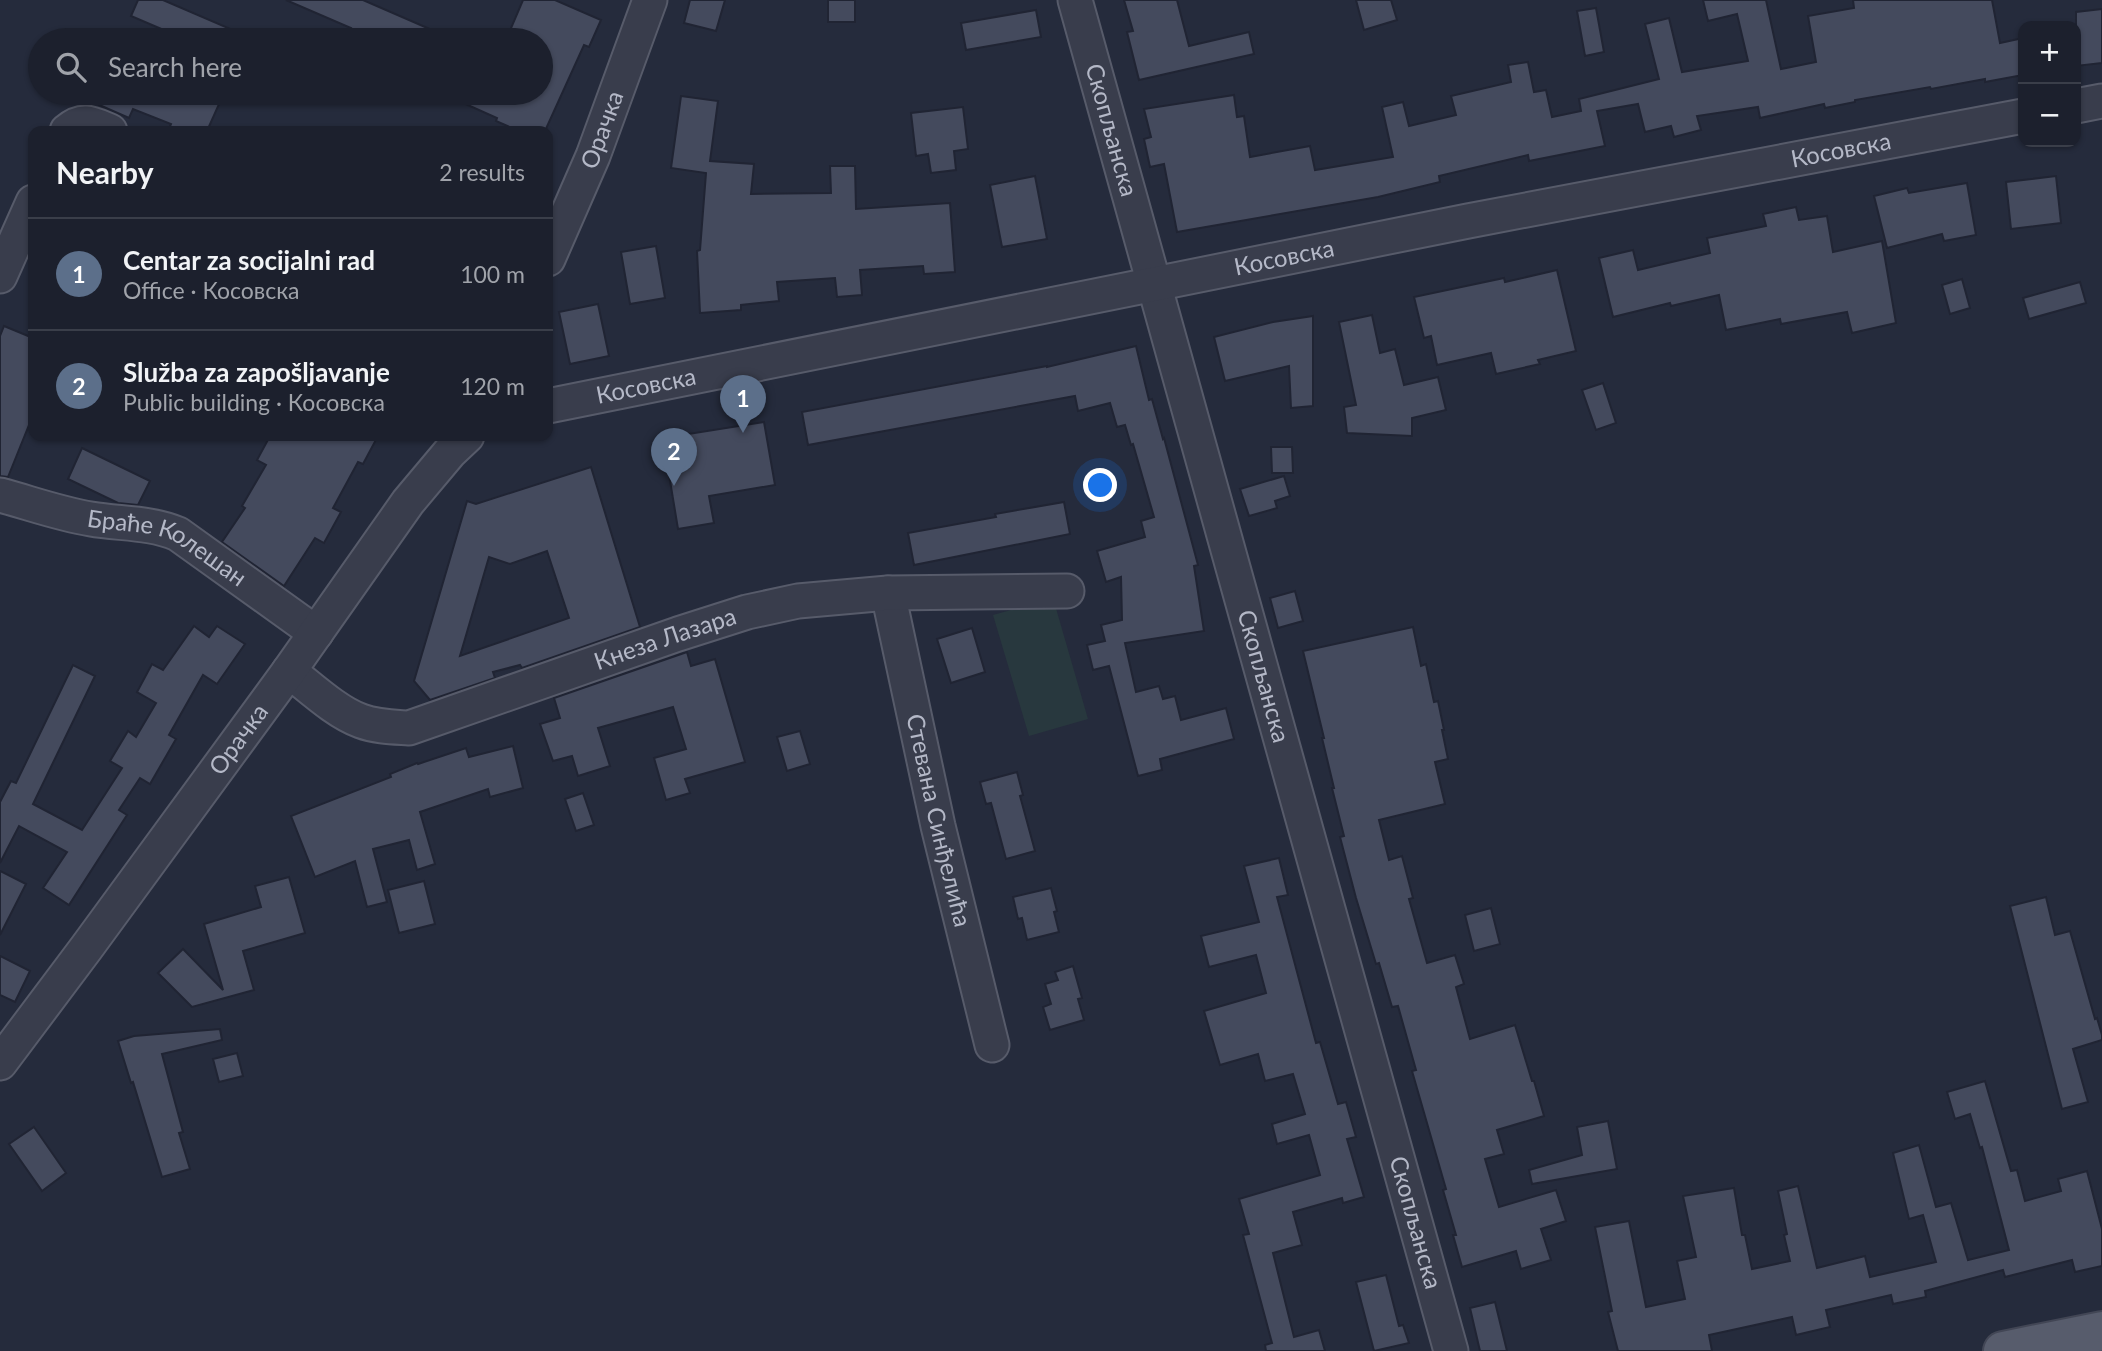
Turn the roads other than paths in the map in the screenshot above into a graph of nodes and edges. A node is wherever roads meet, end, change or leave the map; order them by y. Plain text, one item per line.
1 (650, 0) edge
2 (1074, 0) edge
3 (2102, 101) edge
4 (2081, 105) edge
5 (2018, 117) edge
6 (73, 126) edge
7 (98, 126) edge
8 (28, 213) edge
9 (553, 248) edge
10 (0, 276) edge
11 (1154, 284) junction
12 (553, 405) edge
13 (462, 441) edge
14 (0, 495) edge
15 (1067, 591) dead end
16 (888, 593) junction
17 (316, 633) junction
18 (289, 671) junction
19 (992, 1045) dead end
20 (4, 1048) edge
21 (2102, 1331) edge
22 (1451, 1351) edge
23 (2003, 1351) edge

1 - 9 street, Орачка
2 - 11 street, Скопљанска
3 - 4 street
5 - 11 street, Косовска
6 - 7 street
8 - 10 street
11 - 12 street, Косовска
11 - 22 street, Скопљанска
13 - 17 street, Орачка
14 - 17 street, Браће Колешан
15 - 16 street, Кнеза Лазара
16 - 18 street, Кнеза Лазара
16 - 19 street, Стевана Синђелића
17 - 18 street, Орачка
18 - 20 street, Орачка
21 - 23 main road

